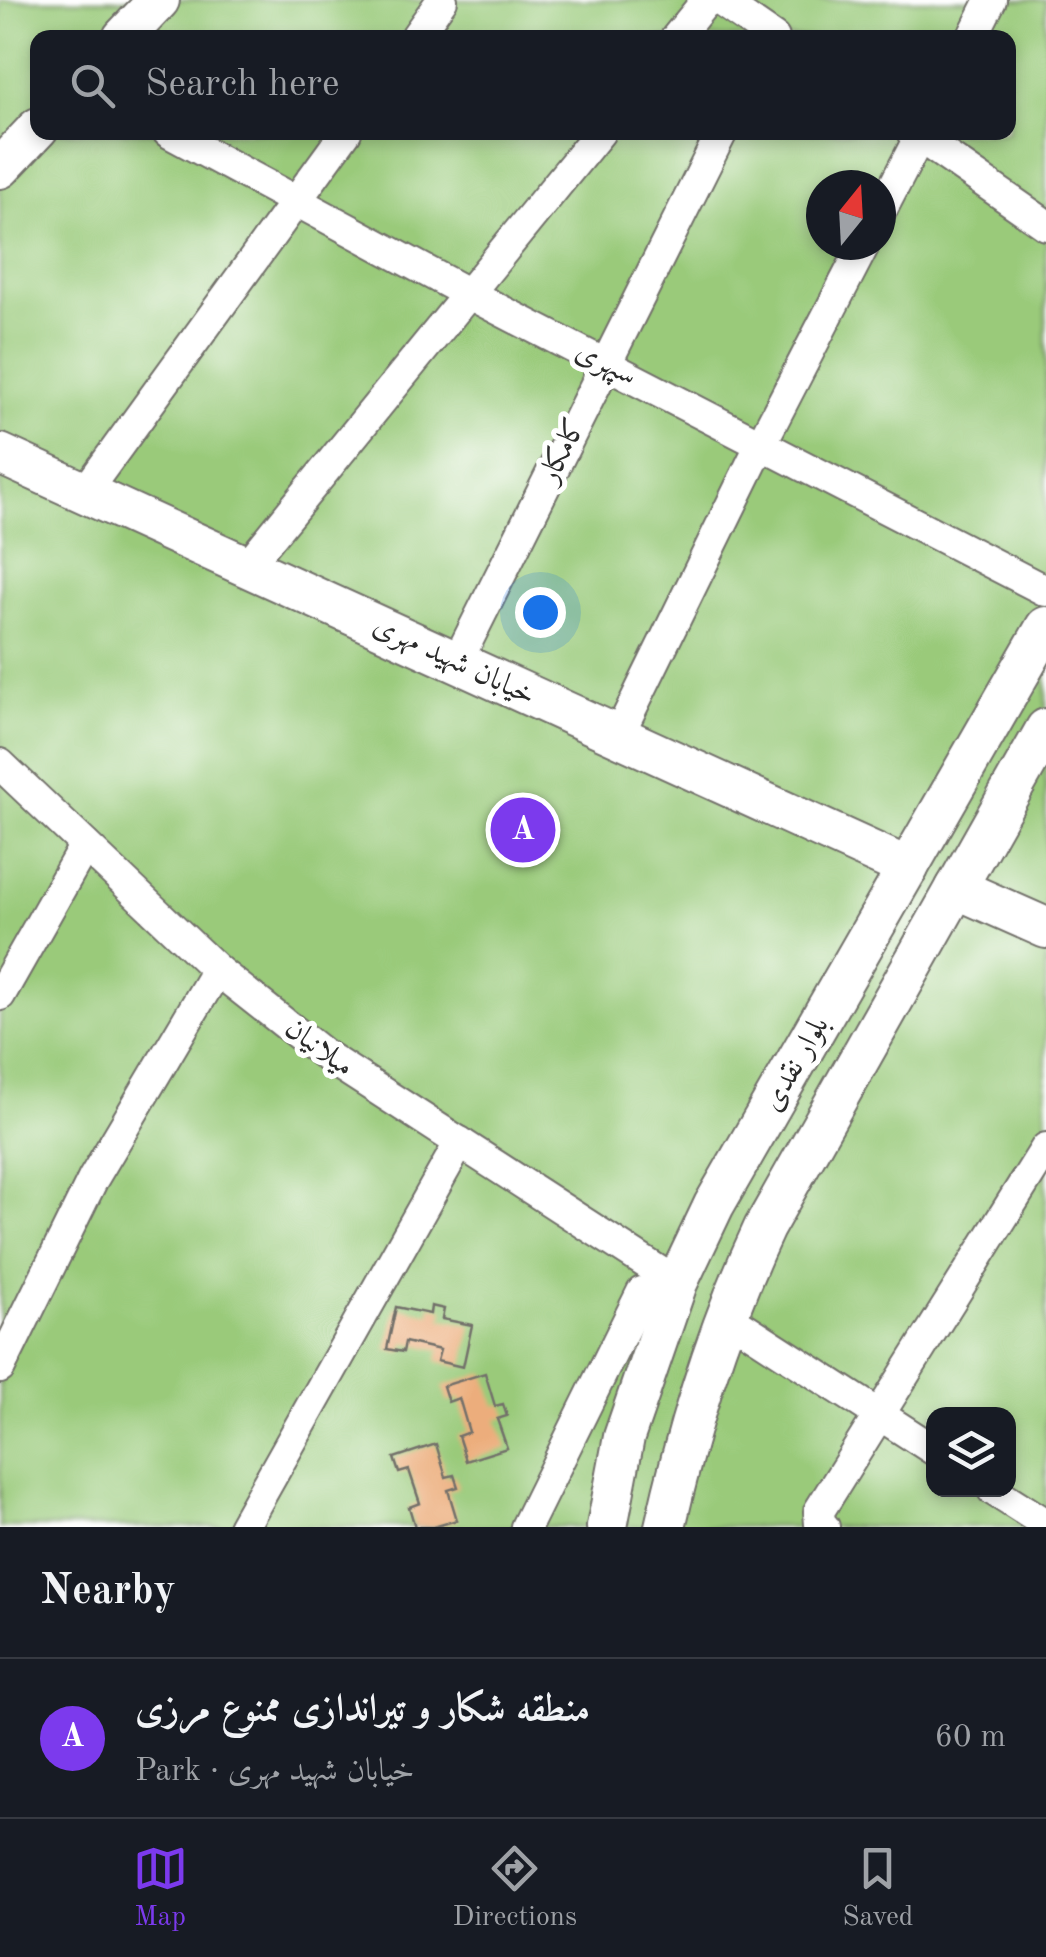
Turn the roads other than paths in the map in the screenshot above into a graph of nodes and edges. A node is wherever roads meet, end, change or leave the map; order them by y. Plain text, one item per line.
1 (159, 0) edge
2 (442, 0) edge
3 (706, 0) edge
4 (719, 0) edge
5 (991, 0) edge
6 (131, 30) edge
7 (421, 30) edge
8 (682, 30) edge
9 (761, 30) edge
10 (976, 30) edge
11 (30, 136) edge
12 (183, 140) edge
13 (340, 140) edge
14 (594, 140) edge
15 (718, 140) edge
16 (915, 140) edge
17 (926, 140) edge
18 (0, 168) edge
19 (896, 180) edge
20 (296, 201) junction
21 (1046, 225) edge
22 (856, 260) edge
23 (469, 294) junction
24 (607, 365) junction
25 (761, 444) junction
26 (0, 454) edge
27 (85, 492) junction
28 (247, 566) junction
29 (1046, 591) edge
30 (1046, 627) edge
31 (457, 662) junction
32 (1046, 728) edge
33 (618, 736) junction
34 (0, 764) edge
35 (85, 846) junction
36 (908, 868) junction
37 (956, 888) junction
38 (1046, 928) edge
39 (217, 970) junction
40 (0, 995) edge
41 (794, 1066) junction
42 (841, 1090) junction
43 (460, 1142) junction
44 (1046, 1148) edge
45 (1034, 1193) edge
46 (677, 1283) junction
47 (726, 1315) junction
48 (0, 1368) edge
49 (877, 1414) junction
50 (926, 1445) edge
51 (1004, 1497) edge
52 (1046, 1524) edge
53 (242, 1527) edge
54 (526, 1527) edge
55 (607, 1527) edge
56 (665, 1527) edge
57 (824, 1527) edge

1 - 6 main road
2 - 7 street
3 - 8 street
4 - 9 street
5 - 10 street
11 - 18 main road
12 - 20 street, سپهری
13 - 20 street
14 - 23 street
15 - 24 street, کامکار
16 - 19 street
17 - 21 street
20 - 23 street, سپهری
20 - 27 street
22 - 25 street
23 - 24 street, سپهری
23 - 28 street
24 - 25 street, سپهری
24 - 31 street, کامکار
25 - 29 street, سپهری
25 - 33 street
26 - 27 main road, خیابان شهید مهری
27 - 28 main road, خیابان شهید مهری
28 - 31 main road, خیابان شهید مهری
30 - 36 main road, بلوار نقدی
31 - 33 main road, خیابان شهید مهری
32 - 37 main road, بلوار نقدی
33 - 36 main road, خیابان شهید مهری
34 - 35 street, میلانیان
35 - 39 street, میلانیان
35 - 40 street
36 - 41 main road, بلوار نقدی
37 - 38 main road
37 - 42 main road, بلوار نقدی
39 - 43 street, میلانیان
39 - 48 street
41 - 42 main road
41 - 46 main road, بلوار نقدی
42 - 47 main road, بلوار نقدی
43 - 46 street, میلانیان
43 - 53 street
44 - 45 street
45 - 49 street
46 - 54 street
46 - 55 main road, بلوار نقدی
47 - 49 street
47 - 56 main road, بلوار نقدی
49 - 50 street
49 - 57 street
51 - 52 street

